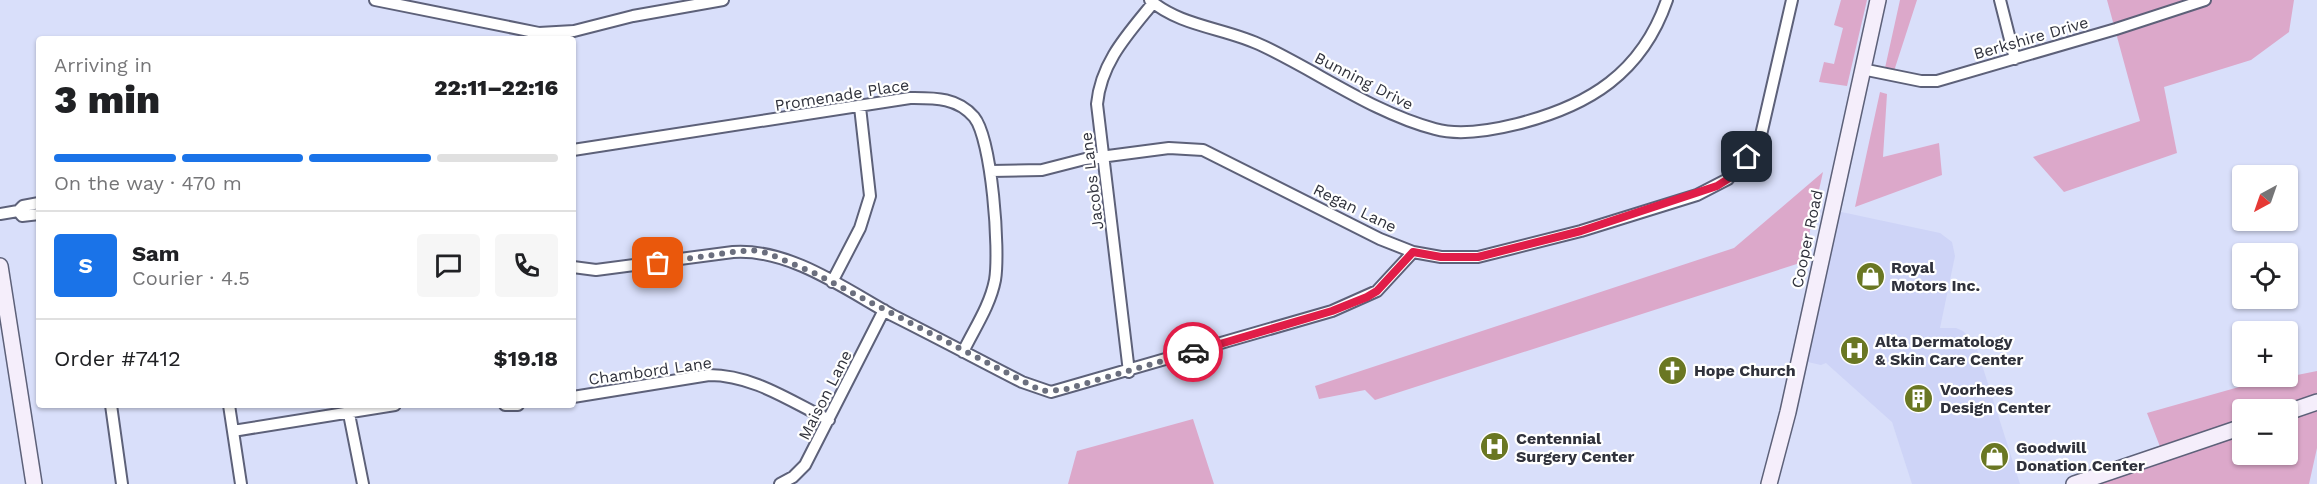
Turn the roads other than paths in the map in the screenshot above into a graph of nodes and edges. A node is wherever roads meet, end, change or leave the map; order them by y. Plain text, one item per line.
1 (375, 0) edge
2 (723, 0) edge
3 (1667, 0) edge
4 (1792, 0) edge
5 (1878, 0) edge
6 (2000, 0) edge
7 (2205, 0) edge
8 (1151, 1) edge
9 (2015, 58) junction
10 (1862, 69) junction
11 (860, 107) junction
12 (576, 150) edge
13 (1104, 156) junction
14 (991, 171) junction
15 (36, 204) edge
16 (18, 211) junction
17 (0, 214) edge
18 (36, 214) edge
19 (1413, 252) junction
20 (0, 266) edge
21 (576, 267) edge
22 (832, 282) junction
23 (884, 310) junction
24 (963, 352) junction
25 (1129, 372) junction
26 (576, 397) edge
27 (2317, 402) edge
28 (111, 408) edge
29 (229, 408) edge
30 (380, 408) edge
31 (2298, 409) edge
32 (349, 414) junction
33 (829, 420) junction
34 (2232, 430) edge
35 (233, 431) junction
36 (34, 484) edge
37 (122, 484) edge
38 (241, 484) edge
39 (363, 484) edge
40 (780, 484) edge
41 (1769, 484) edge
42 (2074, 484) edge

1 - 2 street
3 - 8 street, Bunning Drive
4 - 19 street, Regan Lane
5 - 10 street, Cooper Road
6 - 9 street
7 - 9 street, Berkshire Drive
8 - 13 street, Jacobs Lane
9 - 10 street, Berkshire Drive
10 - 41 street, Cooper Road
11 - 12 street, Promenade Place
11 - 14 street, Promenade Place
11 - 22 street
13 - 14 street, Regan Lane
13 - 19 street, Regan Lane
13 - 25 street, Jacobs Lane
14 - 24 street, Promenade Place
15 - 16 street
16 - 17 street
16 - 18 street
19 - 25 street
20 - 36 street
21 - 22 street
22 - 23 street
23 - 24 street
23 - 33 street, Maison Lane
24 - 25 street
26 - 33 street, Chambord Lane
27 - 31 street
28 - 37 street
29 - 35 street
30 - 32 street
32 - 35 street
32 - 39 street
33 - 40 street, Maison Lane
34 - 42 street
35 - 38 street

